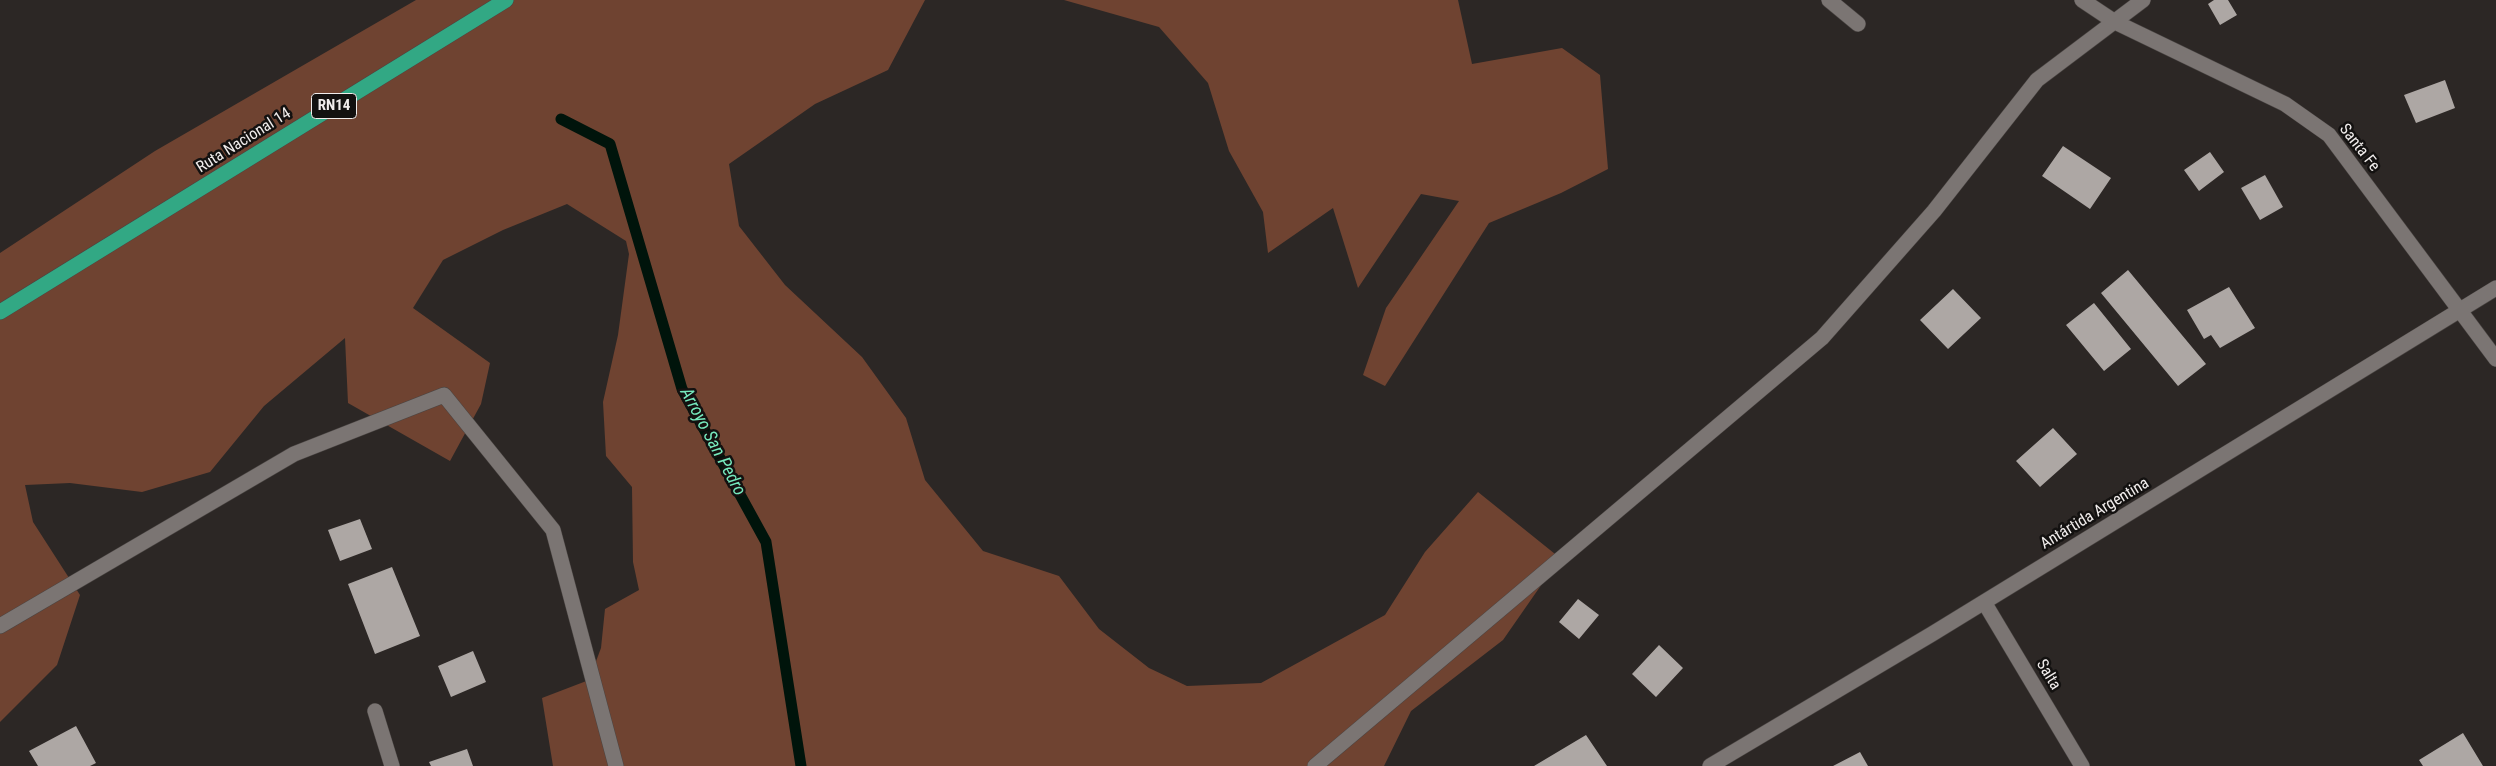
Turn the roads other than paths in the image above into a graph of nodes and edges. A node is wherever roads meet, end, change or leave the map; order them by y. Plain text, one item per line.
1 (506, 0) edge
2 (1829, 0) edge
3 (2082, 0) edge
4 (2143, 0) edge
5 (2115, 22) junction
6 (1858, 24) dead end
7 (2496, 288) edge
8 (2460, 311) junction
9 (0, 312) edge
10 (2496, 359) edge
11 (1984, 602) junction
12 (0, 626) edge
13 (375, 711) dead end
14 (392, 766) edge
15 (616, 766) edge
16 (1315, 766) edge
17 (1710, 766) edge
18 (2082, 766) edge

1 - 9 highway, Ruta Nacional 14 / RN14
2 - 6 street
3 - 5 street, Santa Fe
4 - 5 street
5 - 8 street, Santa Fe
5 - 16 street
7 - 8 street, Antártida Argentina
8 - 10 street, Santa Fe
8 - 11 street, Antártida Argentina
11 - 17 street, Antártida Argentina
11 - 18 street, Salta
12 - 15 street
13 - 14 street

